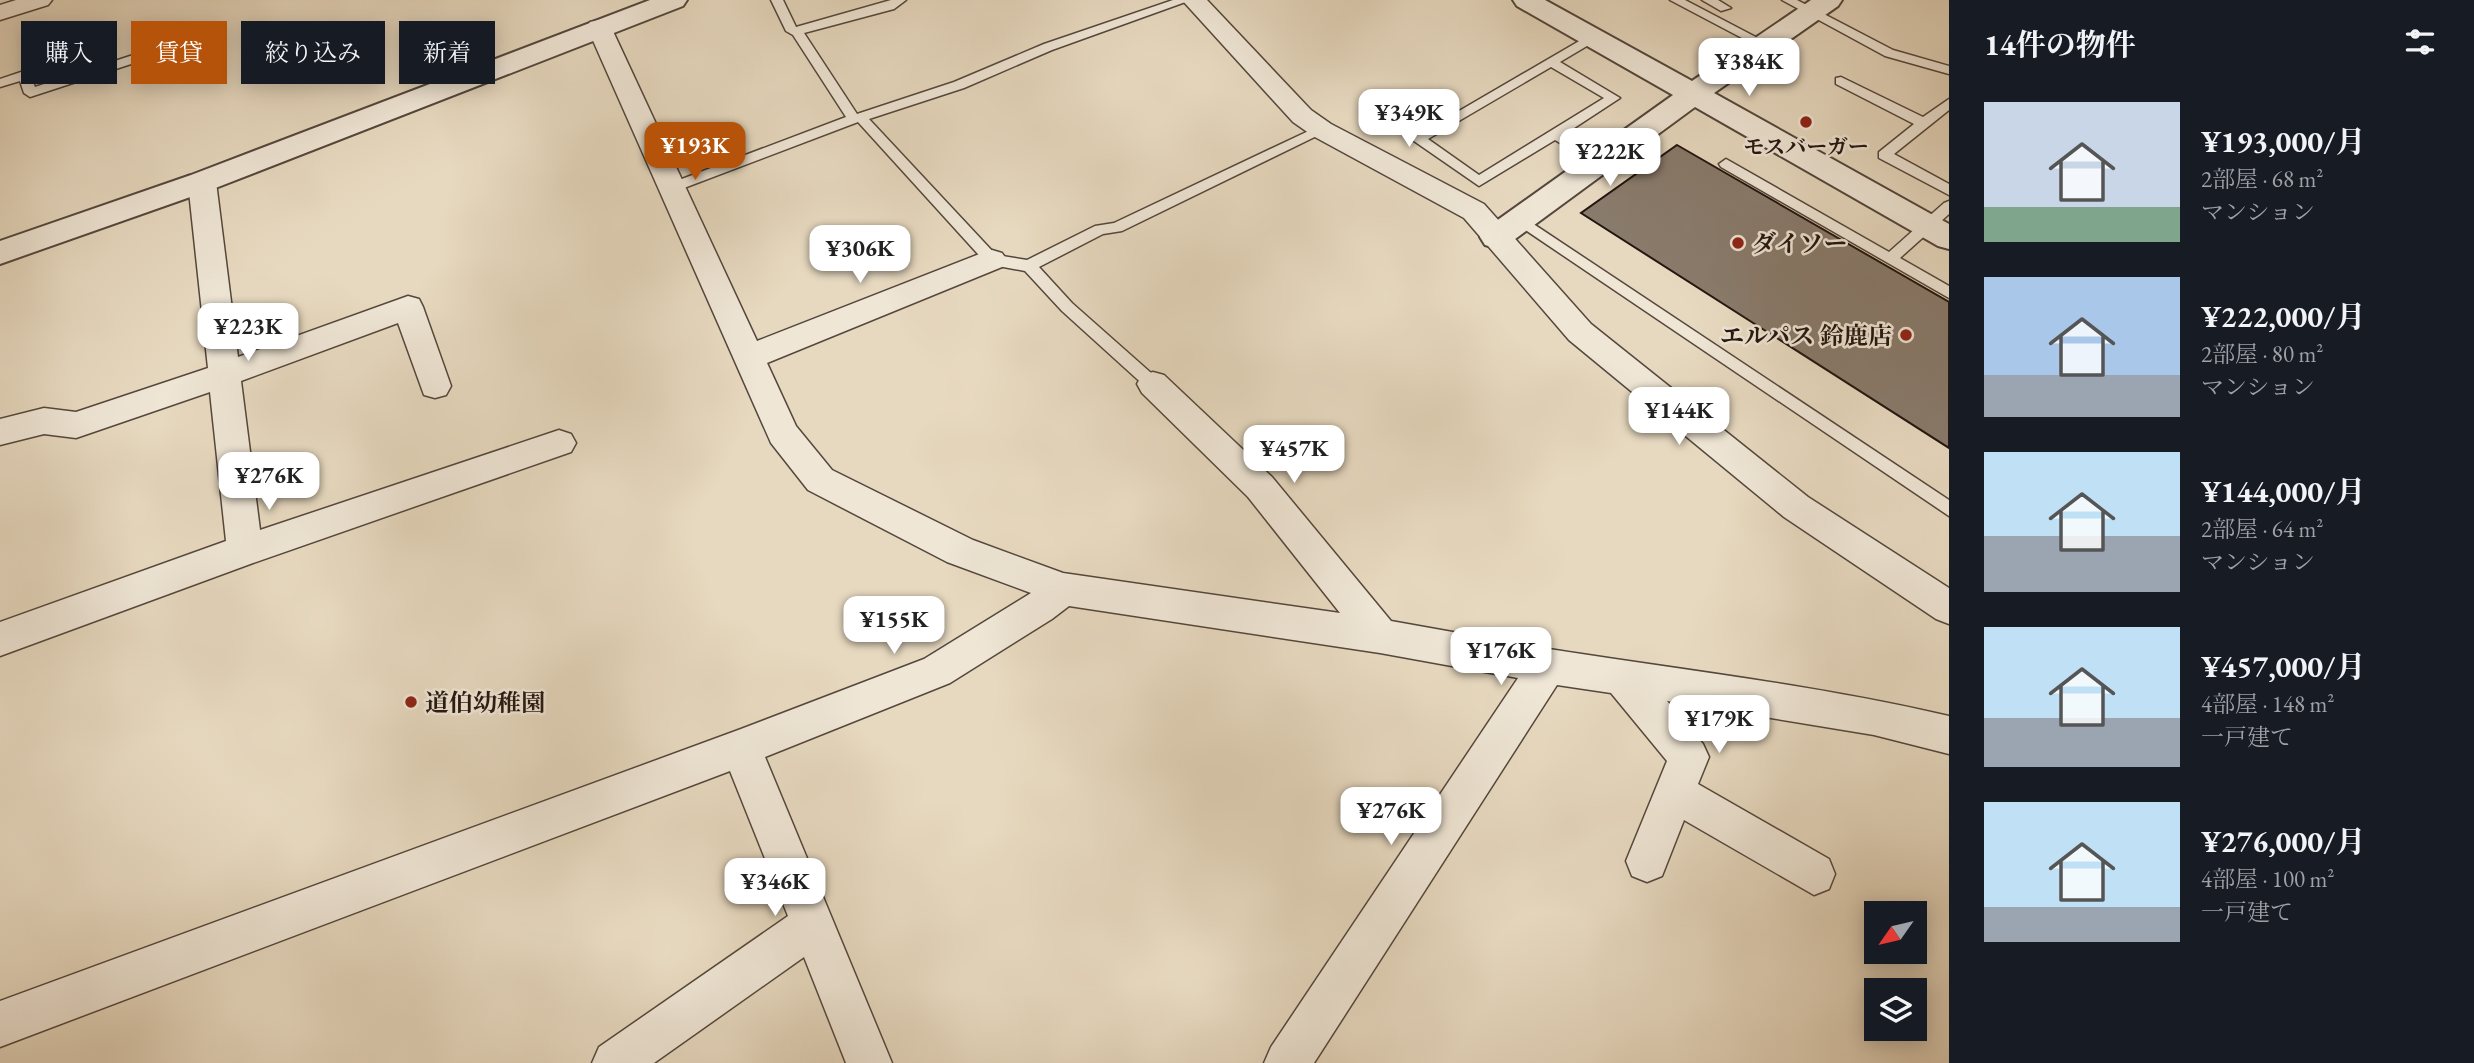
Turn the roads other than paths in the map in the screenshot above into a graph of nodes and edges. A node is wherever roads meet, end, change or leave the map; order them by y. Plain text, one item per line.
1 (40, 0) edge
2 (674, 0) edge
3 (777, 0) edge
4 (900, 0) edge
5 (1185, 0) edge
6 (1194, 0) edge
7 (1526, 0) edge
8 (1676, 0) edge
9 (1708, 0) edge
10 (1810, 4) edge
11 (1725, 8) dead end
12 (0, 13) edge
13 (594, 13) edge
14 (797, 32) junction
15 (1591, 32) junction
16 (1763, 44) junction
17 (131, 60) edge
18 (1552, 62) junction
19 (1949, 70) edge
20 (1841, 81) dead end
21 (0, 83) edge
22 (1693, 96) junction
23 (1949, 103) edge
24 (857, 118) junction
25 (1923, 123) junction
26 (1322, 130) junction
27 (1555, 134) junction
28 (1602, 162) junction
29 (1726, 164) dead end
30 (202, 182) junction
31 (671, 188) junction
32 (1949, 190) edge
33 (1949, 206) edge
34 (1508, 228) junction
35 (1938, 232) edge
36 (0, 253) edge
37 (1890, 259) junction
38 (992, 260) junction
39 (1029, 266) junction
40 (1949, 293) edge
41 (747, 358) junction
42 (223, 373) junction
43 (1153, 384) joint
44 (435, 386) dead end
45 (0, 432) edge
46 (559, 443) dead end
47 (1949, 509) edge
48 (245, 550) junction
49 (1063, 589) junction
50 (1949, 608) edge
51 (1380, 636) junction
52 (0, 639) edge
53 (1548, 666) junction
54 (1621, 676) junction
55 (1949, 735) edge
56 (741, 748) junction
57 (1674, 792) junction
58 (1647, 861) dead end
59 (1814, 874) dead end
60 (812, 925) junction
61 (0, 1024) edge
62 (615, 1063) edge
63 (869, 1063) edge
64 (1287, 1063) edge

1 - 12 street
2 - 13 street
3 - 14 lane
4 - 14 lane
5 - 24 lane
6 - 26 street
7 - 15 street
8 - 16 lane
9 - 11 lane
10 - 16 street
10 - 19 lane
13 - 30 street
13 - 31 street
14 - 24 lane
15 - 18 lane
15 - 22 street
16 - 22 street
17 - 21 lane
18 - 27 lane
18 - 27 lane
20 - 25 lane
22 - 28 street
22 - 35 street
23 - 25 lane
24 - 31 lane
24 - 38 lane
25 - 32 lane
26 - 34 street
26 - 39 lane
27 - 28 lane
28 - 34 street
29 - 37 lane
30 - 36 street
30 - 42 street
31 - 41 street
33 - 35 lane
34 - 47 lane
34 - 50 street
35 - 37 lane
37 - 40 lane
38 - 39 lane
38 - 41 street
39 - 43 lane
41 - 49 street
42 - 44 street
42 - 45 street
42 - 48 street
43 - 51 street
46 - 48 street
48 - 52 street
49 - 51 street
49 - 56 street
51 - 53 street
53 - 54 street
53 - 64 street
54 - 55 street
54 - 57 street
56 - 60 street
56 - 61 street
57 - 58 street
57 - 59 street
60 - 62 street
60 - 63 street

